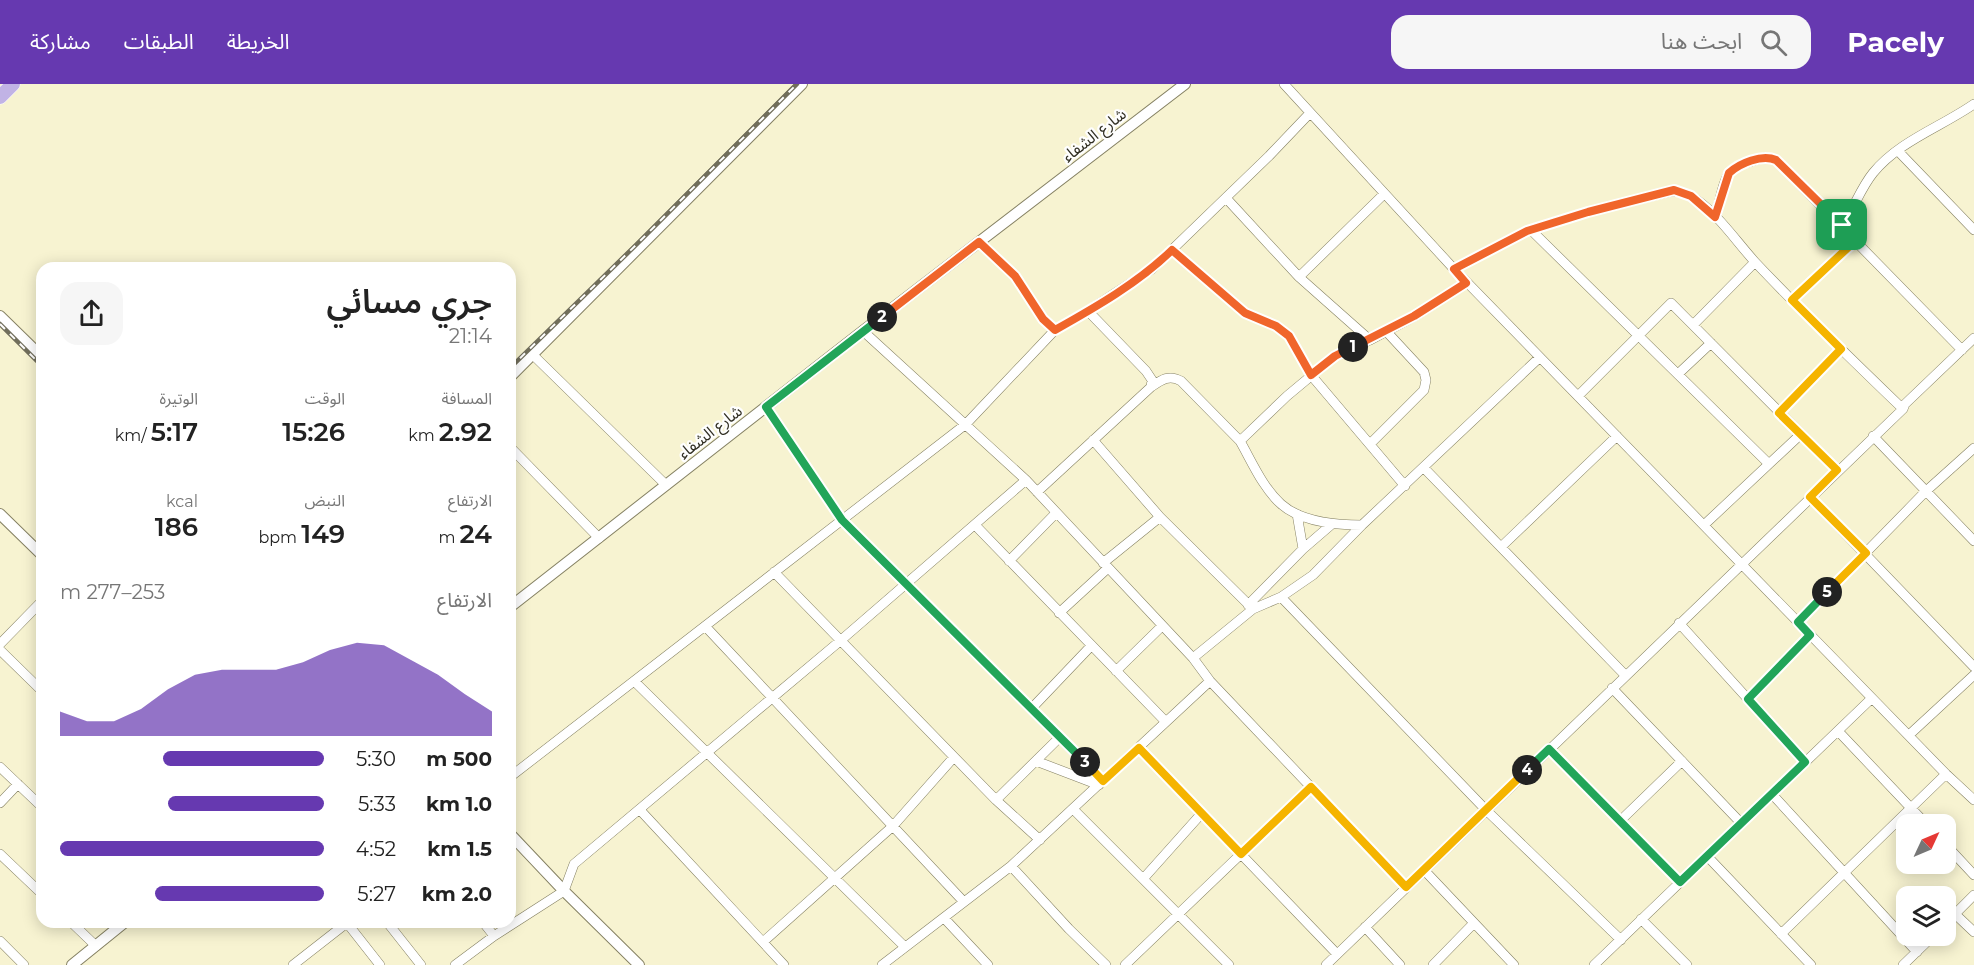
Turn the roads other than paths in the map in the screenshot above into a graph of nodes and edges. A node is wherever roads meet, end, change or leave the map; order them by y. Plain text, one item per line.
1 (13, 84) edge
2 (802, 84) edge
3 (1185, 84) edge
4 (1284, 84) edge
5 (0, 97) edge
6 (1974, 104) edge
7 (1310, 113) junction
8 (1898, 151) junction
9 (1384, 194) junction
10 (1226, 198) junction
11 (1715, 217) junction
12 (1842, 225) junction
13 (1531, 230) junction
14 (1974, 230) edge
15 (1856, 240) junction
16 (979, 242) junction
17 (1172, 250) junction
18 (1755, 262) junction
19 (1454, 269) junction
20 (1299, 277) junction
21 (1466, 283) junction
22 (1792, 300) junction
23 (1088, 311) junction
24 (0, 316) edge
25 (1693, 325) junction
26 (1055, 330) junction
27 (863, 331) junction
28 (1386, 331) junction
29 (1639, 336) junction
30 (1974, 338) edge
31 (1370, 340) junction
32 (1711, 343) junction
33 (1841, 349) junction
34 (1962, 350) junction
35 (36, 351) edge
36 (532, 354) junction
37 (1539, 358) junction
38 (516, 371) edge
39 (1678, 374) junction
40 (1311, 375) junction
41 (1150, 387) junction
42 (1578, 396) junction
43 (766, 407) junction
44 (1903, 409) junction
45 (1779, 413) junction
46 (966, 424) junction
47 (1801, 434) junction
48 (1617, 436) junction
49 (1873, 436) junction
50 (1093, 440) junction
51 (1240, 441) junction
52 (1370, 444) junction
53 (1974, 448) edge
54 (516, 453) edge
55 (1769, 464) junction
56 (1424, 468) junction
57 (1837, 470) junction
58 (1026, 480) junction
59 (666, 485) junction
60 (1405, 486) junction
61 (1037, 492) junction
62 (1925, 492) junction
63 (1810, 497) junction
64 (1056, 513) junction
65 (0, 514) edge
66 (1297, 514) junction
67 (1160, 517) junction
68 (842, 520) junction
69 (1332, 524) junction
70 (975, 525) junction
71 (1362, 525) junction
72 (1704, 525) junction
73 (599, 538) junction
74 (1974, 540) edge
75 (1501, 547) junction
76 (36, 549) edge
77 (1303, 549) junction
78 (1866, 553) junction
79 (1009, 561) junction
80 (1741, 564) junction
81 (1106, 566) junction
82 (774, 572) junction
83 (906, 583) junction
84 (1281, 597) junction
85 (516, 599) edge
86 (36, 607) edge
87 (1251, 607) junction
88 (1059, 613) junction
89 (1798, 622) junction
90 (1679, 623) junction
91 (705, 626) junction
92 (1162, 626) junction
93 (1810, 635) junction
94 (840, 640) junction
95 (0, 644) edge
96 (1091, 646) junction
97 (0, 650) edge
98 (1193, 658) junction
99 (1972, 660) edge
100 (1116, 671) junction
101 (1625, 675) junction
102 (1974, 675) edge
103 (634, 681) junction
104 (1210, 681) junction
105 (36, 685) edge
106 (1612, 688) junction
107 (773, 698) junction
108 (1872, 698) junction
109 (1748, 699) junction
110 (1031, 709) junction
111 (1166, 722) junction
112 (1838, 731) junction
113 (1909, 735) junction
114 (1060, 737) junction
115 (1139, 748) junction
116 (1549, 749) junction
117 (706, 754) junction
118 (954, 757) junction
119 (1036, 761) junction
120 (1682, 761) junction
121 (1805, 762) junction
122 (0, 767) edge
123 (516, 772) edge
124 (1946, 774) junction
125 (1101, 783) junction
126 (18, 784) junction
127 (1311, 787) junction
128 (1772, 794) junction
129 (996, 800) junction
130 (1974, 800) edge
131 (36, 801) edge
132 (0, 803) edge
133 (1911, 808) junction
134 (1073, 809) junction
135 (640, 810) junction
136 (1486, 810) junction
137 (1202, 813) junction
138 (1917, 814) edge
139 (1620, 821) junction
140 (1742, 823) junction
141 (893, 826) junction
142 (516, 840) edge
143 (1040, 840) junction
144 (0, 854) edge
145 (1241, 854) junction
146 (1707, 856) junction
147 (1956, 856) edge
148 (1011, 866) junction
149 (1424, 870) junction
150 (1844, 873) junction
151 (1974, 875) edge
152 (835, 879) junction
153 (1143, 879) junction
154 (1680, 882) junction
155 (1406, 887) junction
156 (36, 888) edge
157 (564, 891) junction
158 (1974, 895) edge
159 (964, 902) junction
160 (1956, 913) edge
161 (1178, 914) junction
162 (1956, 915) edge
163 (944, 918) junction
164 (1641, 919) junction
165 (516, 922) edge
166 (1474, 923) junction
167 (1365, 927) junction
168 (77, 928) edge
169 (118, 928) edge
170 (341, 928) edge
171 (351, 928) edge
172 (392, 928) edge
173 (488, 928) edge
174 (506, 928) edge
175 (1974, 932) edge
176 (1781, 934) junction
177 (494, 936) junction
178 (1621, 940) junction
179 (0, 941) edge
180 (763, 942) junction
181 (96, 946) junction
182 (1923, 946) edge
183 (905, 947) junction
184 (1917, 952) junction
185 (1337, 954) junction
186 (24, 965) edge
187 (72, 965) edge
188 (293, 965) edge
189 (380, 965) edge
190 (421, 965) edge
191 (455, 965) edge
192 (639, 965) edge
193 (784, 965) edge
194 (882, 965) edge
195 (988, 965) edge
196 (1106, 965) edge
197 (1125, 965) edge
198 (1229, 965) edge
199 (1326, 965) edge
200 (1400, 965) edge
201 (1433, 965) edge
202 (1514, 965) edge
203 (1594, 965) edge
204 (1688, 965) edge
205 (1811, 965) edge
206 (1903, 965) edge

1 - 5 main road
2 - 36 street
3 - 16 street, شارع الشفاء
4 - 7 street
6 - 8 street
7 - 9 street
7 - 10 street
8 - 12 street
8 - 14 street
9 - 19 street
9 - 20 street
10 - 17 street
10 - 20 street
11 - 12 street
11 - 13 street
11 - 18 street
12 - 15 street
13 - 19 street
13 - 29 street
15 - 22 street
15 - 34 street
16 - 26 street
16 - 27 street, شارع الشفاء
17 - 23 street
17 - 40 street
18 - 22 street
18 - 25 street
19 - 21 street
20 - 31 street
21 - 28 street
21 - 37 street
22 - 33 street
23 - 26 street
23 - 41 street
24 - 35 street
25 - 29 street
25 - 32 street
26 - 46 street
27 - 43 street, شارع الشفاء
27 - 46 street
28 - 31 street
28 - 52 street
29 - 39 street
29 - 42 street
30 - 34 street
31 - 40 street
32 - 39 street
32 - 45 street
33 - 44 street
33 - 45 street
34 - 44 street
36 - 38 street
36 - 59 street
37 - 42 street
37 - 56 street
39 - 55 street
40 - 51 street
40 - 52 street
41 - 50 street
41 - 51 street
42 - 48 street
43 - 59 street, شارع الشفاء
43 - 68 street
44 - 49 street
45 - 47 street
46 - 58 street
46 - 68 street
47 - 55 street
47 - 57 street
48 - 72 street
48 - 75 street
49 - 57 street
49 - 62 street
50 - 61 street
50 - 67 street
51 - 66 street
52 - 60 street
53 - 62 street
54 - 73 street
55 - 72 street
56 - 60 street
56 - 75 street
57 - 63 street
58 - 61 street
58 - 70 street
59 - 73 street, شارع الشفاء
60 - 71 street
61 - 64 street
62 - 74 street
62 - 78 street
63 - 78 street
63 - 80 street
64 - 79 street
64 - 81 street
65 - 76 street
66 - 69 street
66 - 77 street
67 - 81 street
67 - 87 street
68 - 82 street
68 - 83 street
69 - 71 street
69 - 77 street
70 - 79 street
70 - 83 street
71 - 84 street
72 - 80 street
73 - 85 street, شارع الشفاء
75 - 101 street
77 - 87 street
78 - 89 street
78 - 99 street
79 - 88 street
80 - 89 street
80 - 90 street
81 - 88 street
81 - 92 street
82 - 91 street
82 - 94 street
83 - 94 street
83 - 110 street
84 - 87 street
84 - 136 street
86 - 95 street
87 - 98 street
88 - 96 street
89 - 93 street
90 - 101 street
90 - 109 street
91 - 103 street
91 - 107 street
92 - 98 street
92 - 100 street
93 - 108 street
93 - 109 street
94 - 107 street
94 - 118 street
96 - 100 street
96 - 110 street
97 - 105 street
98 - 104 street
100 - 111 street
101 - 106 street
102 - 113 street
103 - 117 street
103 - 123 street
104 - 111 street
104 - 127 street
106 - 116 street
106 - 120 street
107 - 117 street
107 - 141 street
108 - 112 street
108 - 113 street
109 - 121 street
110 - 114 street
111 - 115 street
112 - 121 street
112 - 133 street
113 - 124 street
114 - 119 street
114 - 125 street
115 - 125 street
115 - 137 street
116 - 136 street
116 - 139 street
117 - 135 street
117 - 152 street
118 - 129 street
118 - 141 street
119 - 125 street
119 - 129 street
120 - 139 street
120 - 140 street
121 - 128 street
122 - 126 street
124 - 130 street
124 - 133 street
125 - 134 street
126 - 131 street
126 - 132 street
127 - 145 street
127 - 155 street
128 - 140 street
128 - 150 street
129 - 143 street
133 - 138 street
133 - 150 street
134 - 143 street
134 - 153 street
135 - 157 street
135 - 180 street
136 - 149 street
136 - 178 street
137 - 145 street
137 - 153 street
139 - 154 street
140 - 146 street
141 - 152 street
141 - 159 street
142 - 157 street
143 - 148 street
144 - 156 street
145 - 161 street
145 - 185 street
146 - 154 street
146 - 176 street
147 - 151 street
148 - 159 street
148 - 196 street
149 - 155 street
149 - 166 street
150 - 176 street
150 - 184 street
152 - 180 street
152 - 183 street
153 - 161 street
154 - 164 street
155 - 167 street
157 - 165 street
157 - 192 street
158 - 160 street
159 - 163 street
161 - 197 street
161 - 198 street
162 - 175 street
163 - 183 street
163 - 195 street
164 - 178 street
164 - 204 street
166 - 201 street
166 - 202 street
167 - 185 street
167 - 200 street
168 - 181 street
169 - 181 street
170 - 188 street
171 - 189 street
172 - 190 street
173 - 177 street
174 - 177 street
176 - 205 street
177 - 191 street
178 - 203 street
179 - 186 street
180 - 193 street
181 - 187 street
182 - 184 street
183 - 194 street
184 - 206 street
185 - 199 street

